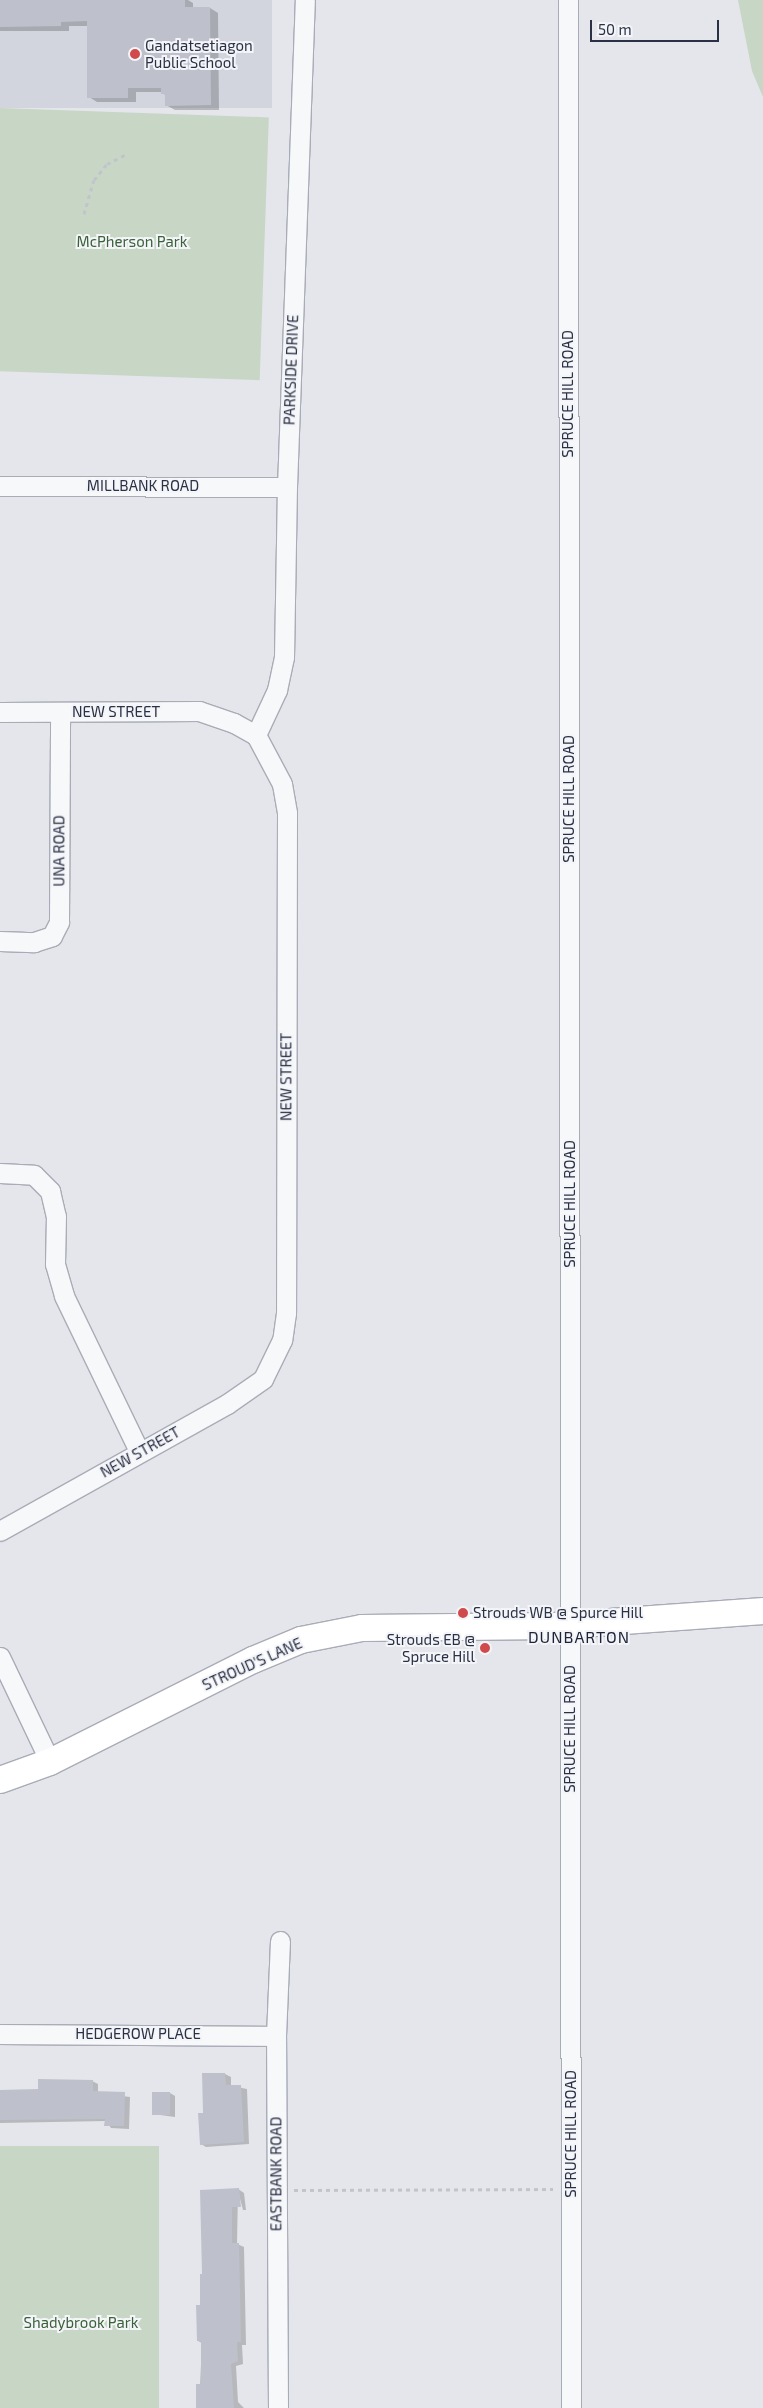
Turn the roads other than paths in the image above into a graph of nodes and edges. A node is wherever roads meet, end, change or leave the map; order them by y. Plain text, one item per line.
1 (305, 0) edge
2 (568, 0) edge
3 (0, 486) edge
4 (287, 486) junction
5 (0, 712) edge
6 (60, 712) junction
7 (256, 735) junction
8 (0, 941) edge
9 (0, 1173) edge
10 (139, 1451) junction
11 (0, 1531) edge
12 (763, 1611) edge
13 (569, 1623) junction
14 (0, 1657) edge
15 (50, 1762) junction
16 (0, 1780) edge
17 (280, 1941) dead end
18 (0, 2034) edge
19 (276, 2036) junction
20 (278, 2408) edge
21 (571, 2408) edge

1 - 4 street, PARKSIDE DRIVE
2 - 13 street, SPRUCE HILL ROAD
3 - 4 street, MILLBANK ROAD
4 - 7 street, PARKSIDE DRIVE
5 - 6 street, NEW STREET
6 - 7 street, NEW STREET
6 - 8 street, UNA ROAD
7 - 10 street, NEW STREET
9 - 10 street
10 - 11 street, NEW STREET
12 - 13 street, STROUD'S LANE
13 - 15 street, STROUD'S LANE
13 - 21 street, SPRUCE HILL ROAD
14 - 15 street
15 - 16 street, STROUD'S LANE
17 - 19 street, EASTBANK ROAD
18 - 19 street, HEDGEROW PLACE
19 - 20 street, EASTBANK ROAD

